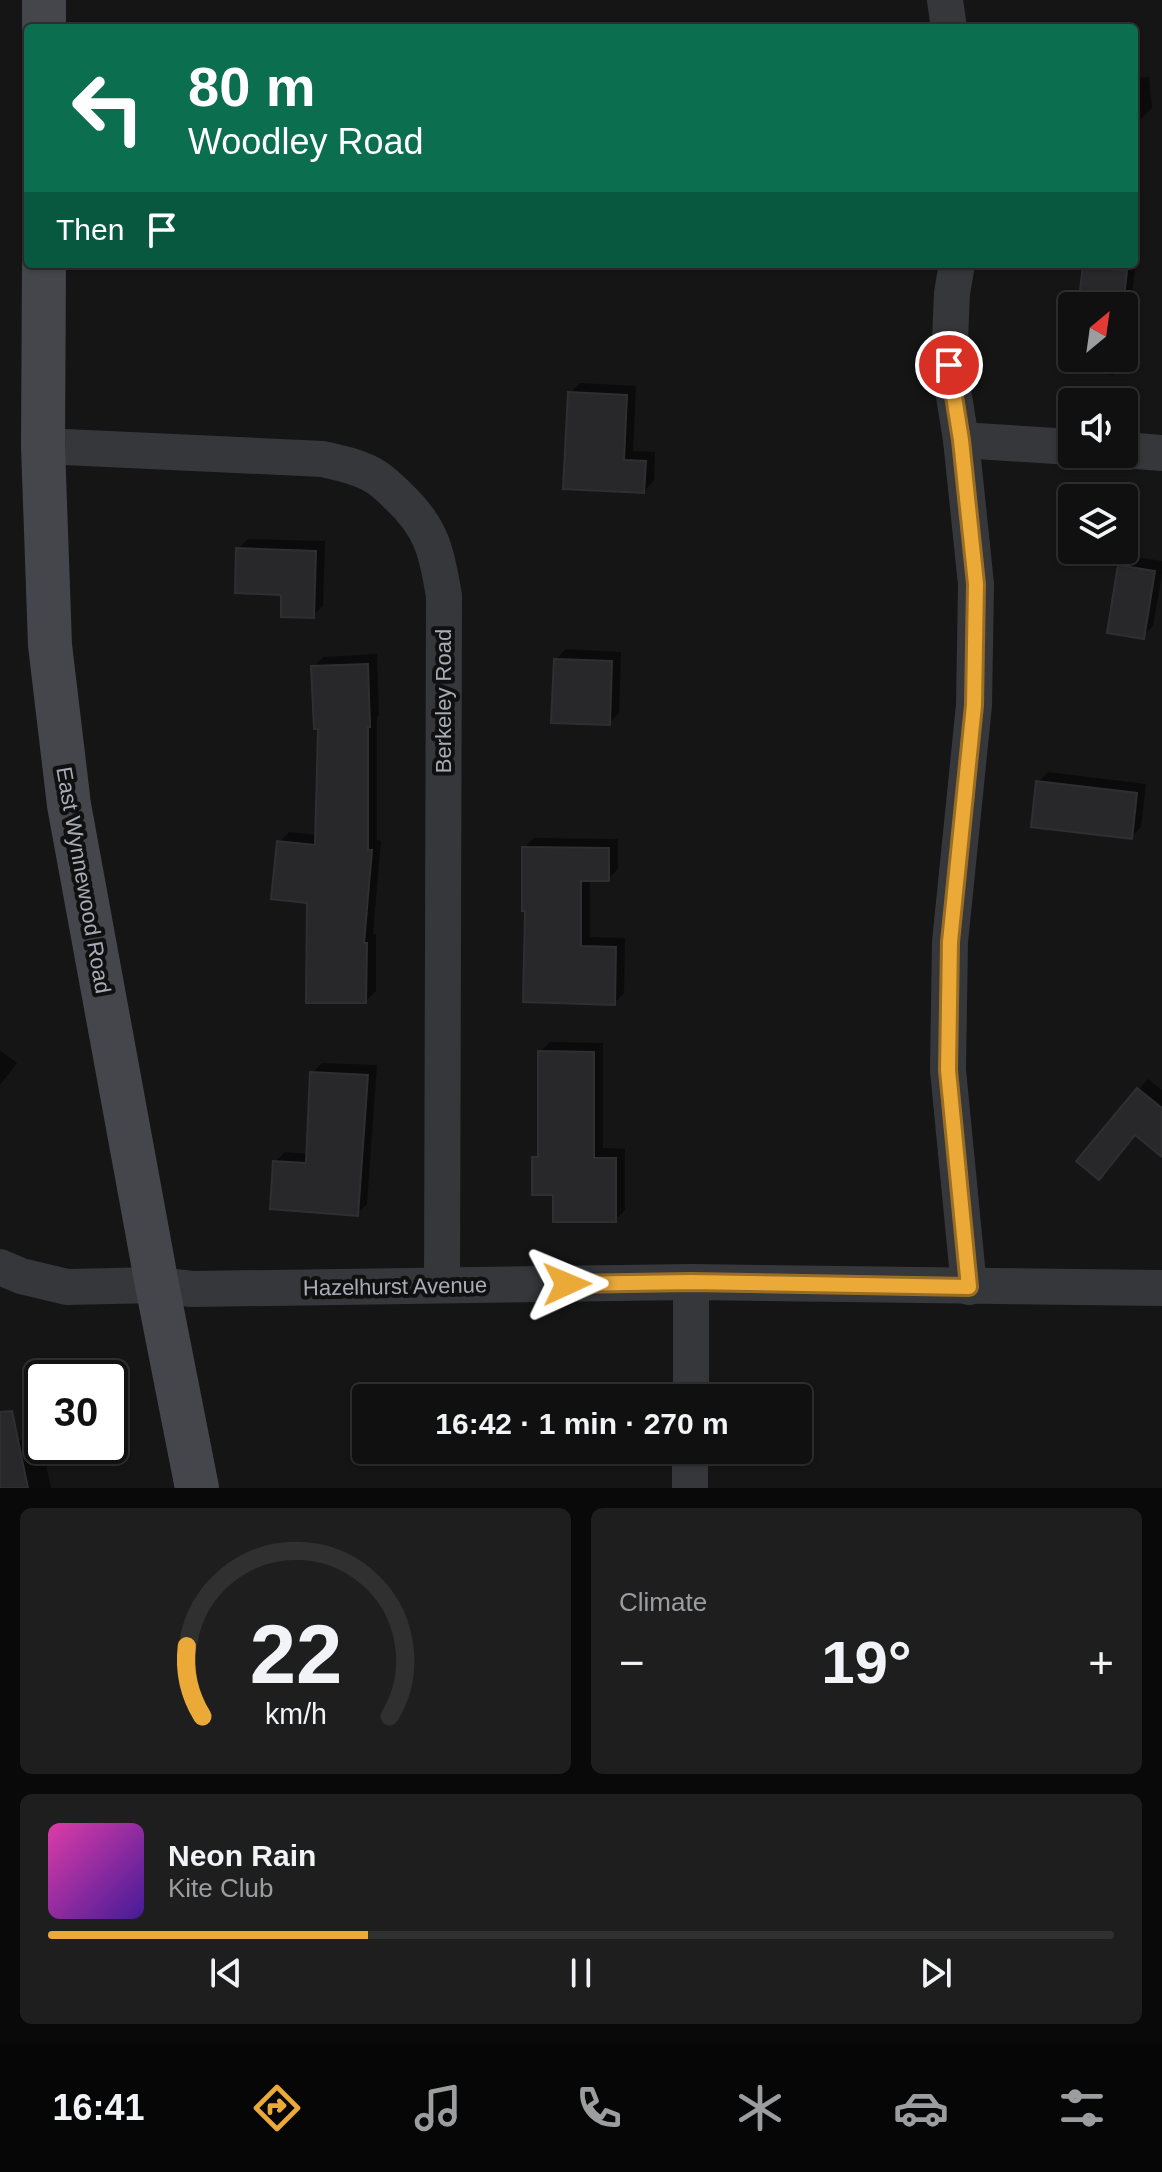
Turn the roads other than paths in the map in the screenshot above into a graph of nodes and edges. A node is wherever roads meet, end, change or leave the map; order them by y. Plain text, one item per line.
1 (44, 0) edge
2 (945, 0) edge
3 (44, 24) edge
4 (948, 24) edge
5 (44, 268) edge
6 (956, 268) edge
7 (961, 440) junction
8 (43, 446) junction
9 (1058, 446) edge
10 (1138, 451) edge
11 (1162, 453) edge
12 (0, 1267) edge
13 (691, 1282) junction
14 (157, 1285) junction
15 (442, 1285) junction
16 (969, 1287) junction
17 (1162, 1288) edge
18 (691, 1384) edge
19 (690, 1464) edge
20 (197, 1488) edge
21 (690, 1488) edge

1 - 3 street
2 - 4 street
5 - 8 street, East Wynnewood Road
6 - 7 street
7 - 9 street
7 - 16 street
8 - 14 street, East Wynnewood Road
8 - 15 street, Berkeley Road
10 - 11 street
12 - 14 street, Hazelhurst Avenue
13 - 15 street, Hazelhurst Avenue
13 - 16 street, Hazelhurst Avenue
13 - 18 street
14 - 15 street, Hazelhurst Avenue
14 - 20 street, East Wynnewood Road
16 - 17 street, Hazelhurst Avenue
19 - 21 street

